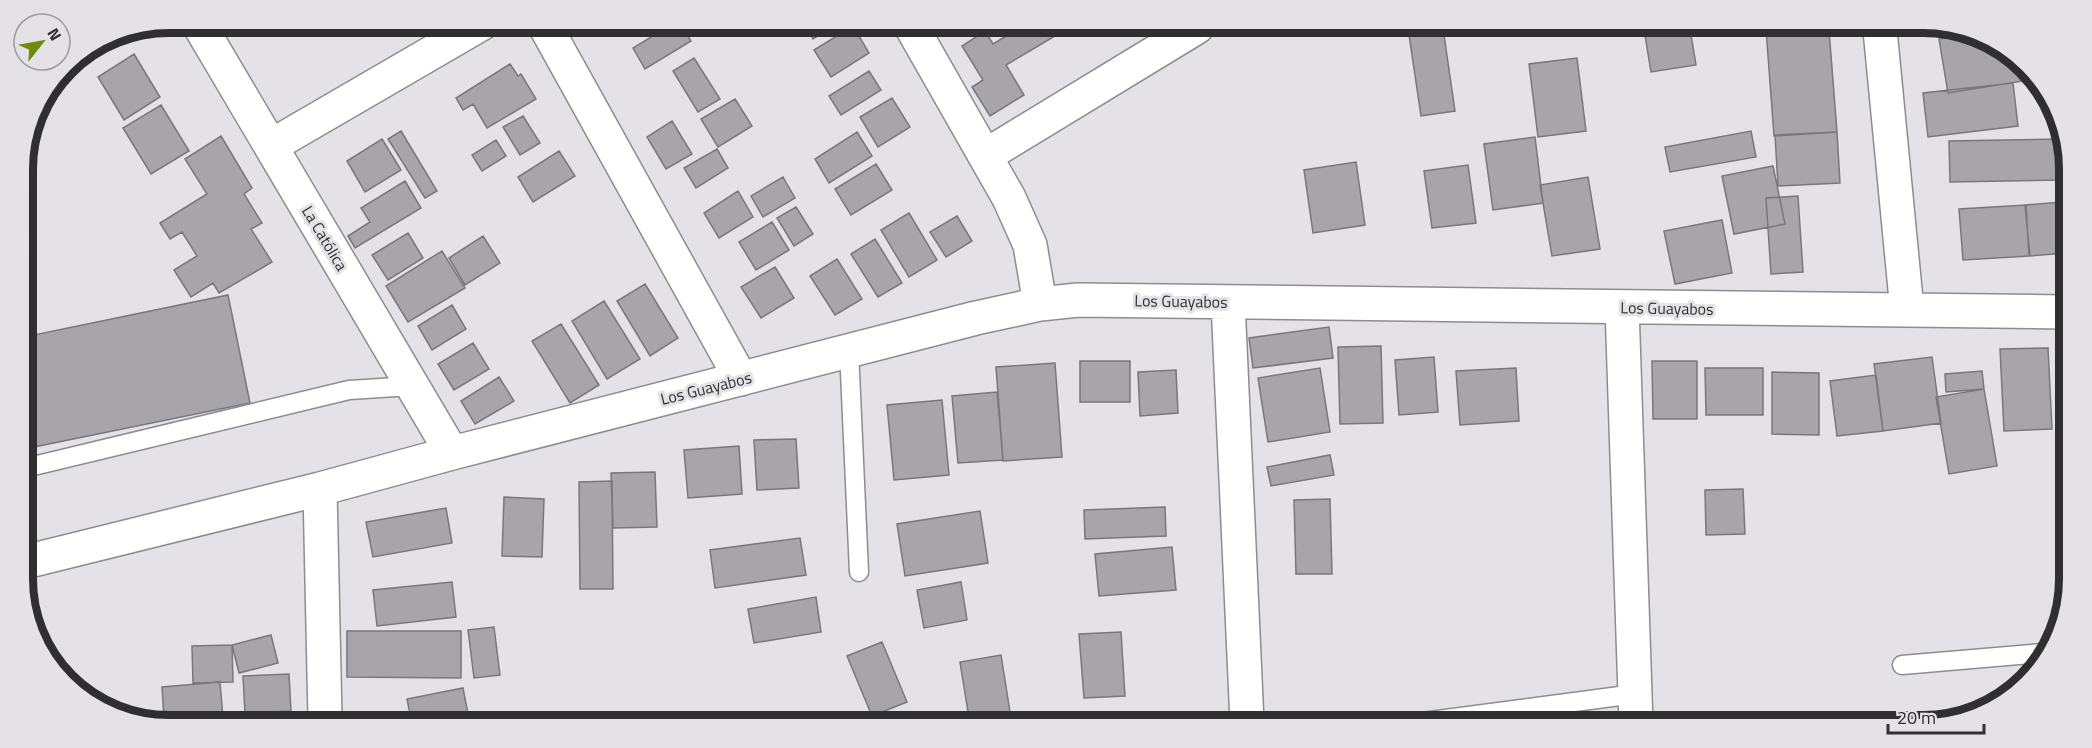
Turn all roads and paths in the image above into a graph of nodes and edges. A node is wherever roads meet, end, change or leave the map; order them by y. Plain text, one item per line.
1 (204, 33) edge
2 (466, 33) edge
3 (549, 33) edge
4 (915, 33) edge
5 (1187, 33) edge
6 (1880, 33) edge
7 (271, 146) junction
8 (985, 156) junction
9 (1228, 302) junction
10 (1040, 304) junction
11 (1622, 307) junction
12 (1907, 310) junction
13 (2059, 312) edge
14 (849, 350) junction
15 (741, 379) junction
16 (412, 386) junction
17 (452, 453) junction
18 (33, 466) edge
19 (320, 489) junction
20 (33, 560) edge
21 (859, 572) dead end
22 (2037, 653) edge
23 (1902, 664) dead end
24 (1636, 709) edge
25 (325, 715) edge
26 (1247, 715) edge
27 (1541, 715) edge

1 - 7 street, La Católica
2 - 7 street
3 - 15 street
4 - 8 street
5 - 8 street
6 - 12 street
7 - 16 street, La Católica
8 - 10 street
9 - 10 street, Los Guayabos
9 - 11 street, Los Guayabos
9 - 26 street
10 - 14 street, Los Guayabos
11 - 12 street, Los Guayabos
11 - 24 street
12 - 13 street, Los Guayabos
14 - 15 street, Los Guayabos
14 - 21 lane
15 - 17 street, Los Guayabos
16 - 17 street, La Católica
16 - 18 lane
17 - 19 street, Los Guayabos
19 - 20 street, Los Guayabos
19 - 25 street
22 - 23 lane
24 - 27 lane

